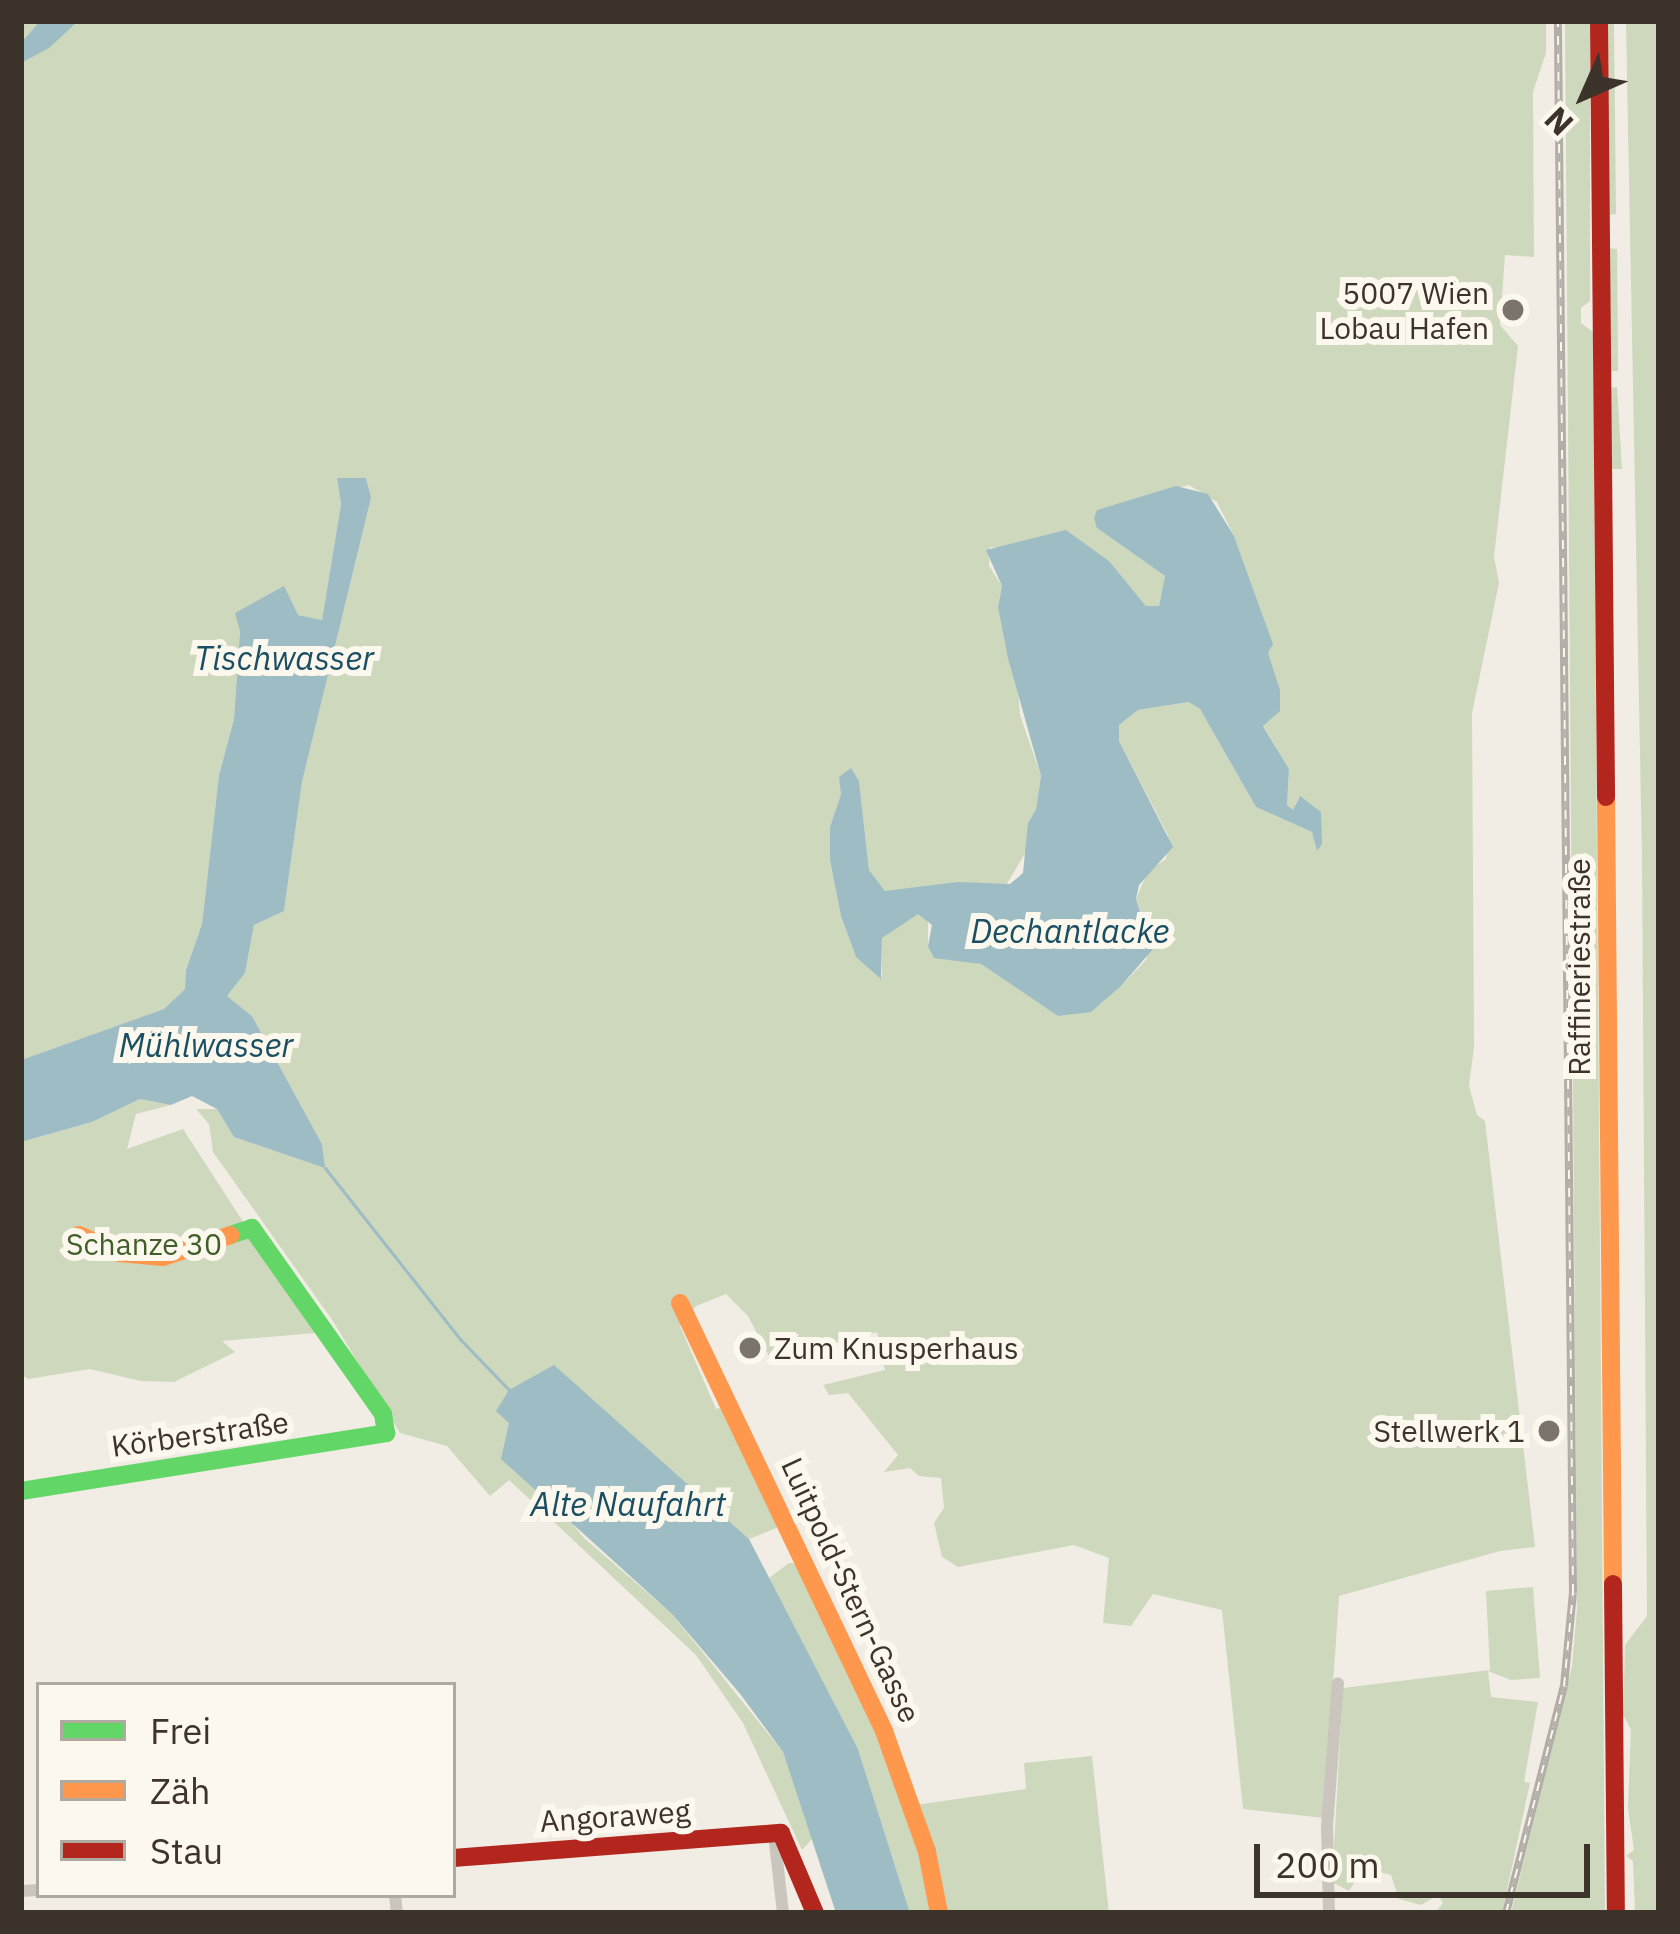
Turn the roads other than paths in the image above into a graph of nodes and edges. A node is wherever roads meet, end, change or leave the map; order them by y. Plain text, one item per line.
1 (1599, 21) edge
2 (79, 1235) dead end
3 (680, 1303) dead end
4 (21, 1491) edge
5 (1338, 1683) dead end
6 (777, 1833) junction
7 (456, 1858) edge
8 (782, 1913) edge
9 (815, 1913) edge
10 (938, 1913) edge
11 (1329, 1913) edge
12 (1616, 1913) edge

1 - 12 street, Raffineriestraße
2 - 4 street, Körberstraße
3 - 10 street, Luitpold-Stern-Gasse
5 - 11 street
6 - 7 street, Angoraweg
6 - 8 street
6 - 9 street

